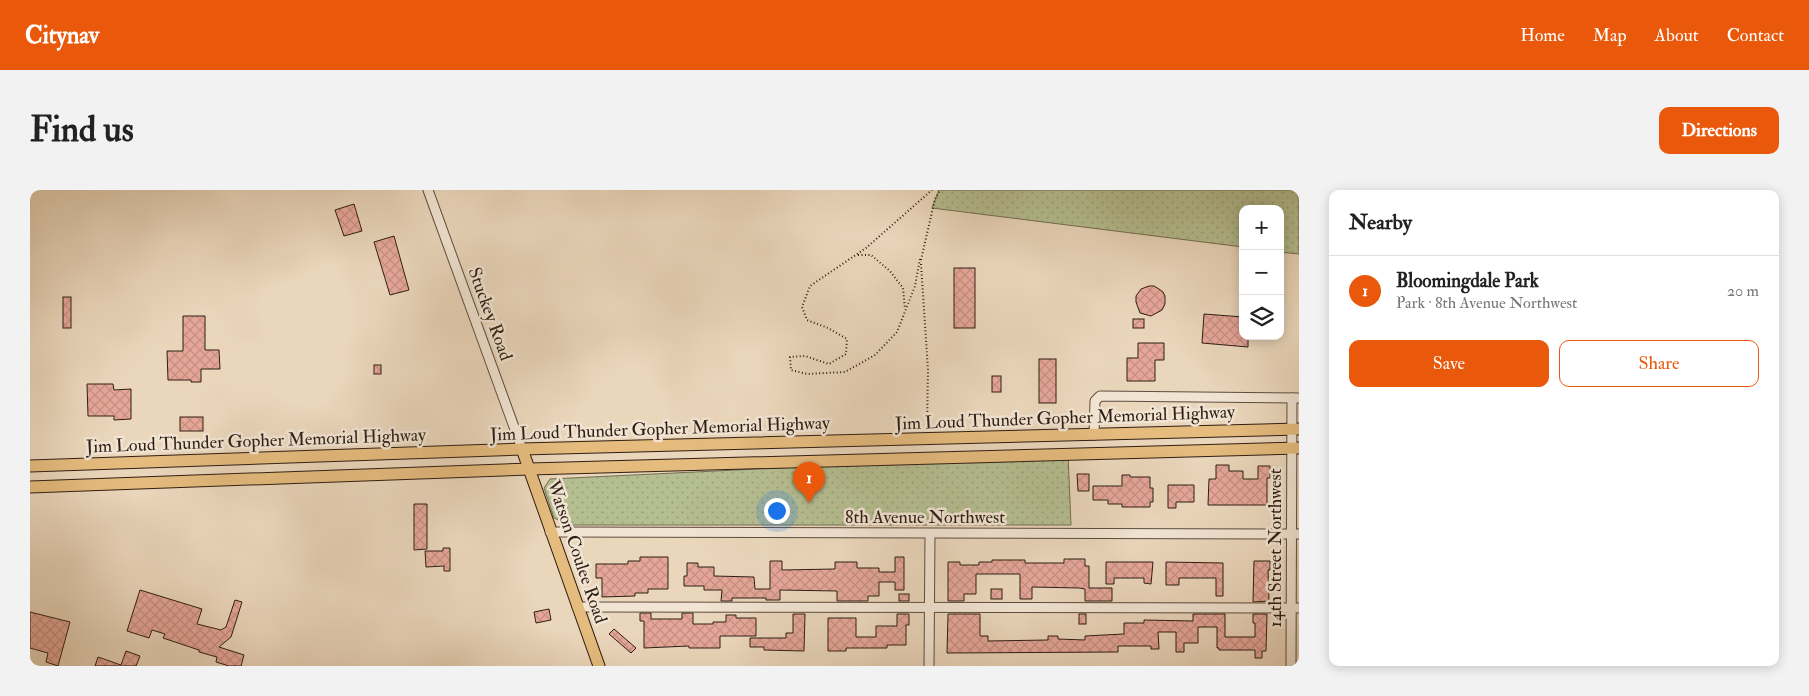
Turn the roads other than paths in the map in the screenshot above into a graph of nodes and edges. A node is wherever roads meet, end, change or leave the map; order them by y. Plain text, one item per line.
1 (428, 190) edge
2 (1296, 398) edge
3 (1296, 429) edge
4 (1094, 435) junction
5 (1295, 448) edge
6 (522, 450) junction
7 (30, 466) edge
8 (530, 470) junction
9 (30, 487) edge
10 (550, 532) junction
11 (930, 534) junction
12 (1295, 534) edge
13 (929, 606) junction
14 (578, 607) junction
15 (1295, 608) edge
16 (599, 666) edge
17 (929, 666) edge
18 (1291, 666) edge

1 - 6 street, Stuckey Road
2 - 3 street, 14th Street Northwest
2 - 4 street
3 - 4 main road, Jim Loud Thunder Gopher Memorial Highway
3 - 5 street, 14th Street Northwest
4 - 6 main road, Jim Loud Thunder Gopher Memorial Highway
5 - 8 main road, Jim Loud Thunder Gopher Memorial Highway
5 - 12 street, 14th Street Northwest
6 - 7 main road, Jim Loud Thunder Gopher Memorial Highway
6 - 8 main road, Watson Coulee Road
8 - 9 main road, Jim Loud Thunder Gopher Memorial Highway
8 - 10 main road, Watson Coulee Road
10 - 11 street, 8th Avenue Northwest
10 - 14 main road, Watson Coulee Road
11 - 12 street, 8th Avenue Northwest
11 - 13 street
12 - 15 street, 14th Street Northwest
13 - 14 street
13 - 15 street
13 - 17 street
14 - 16 main road, Watson Coulee Road
15 - 18 street, 14th Street Northwest

